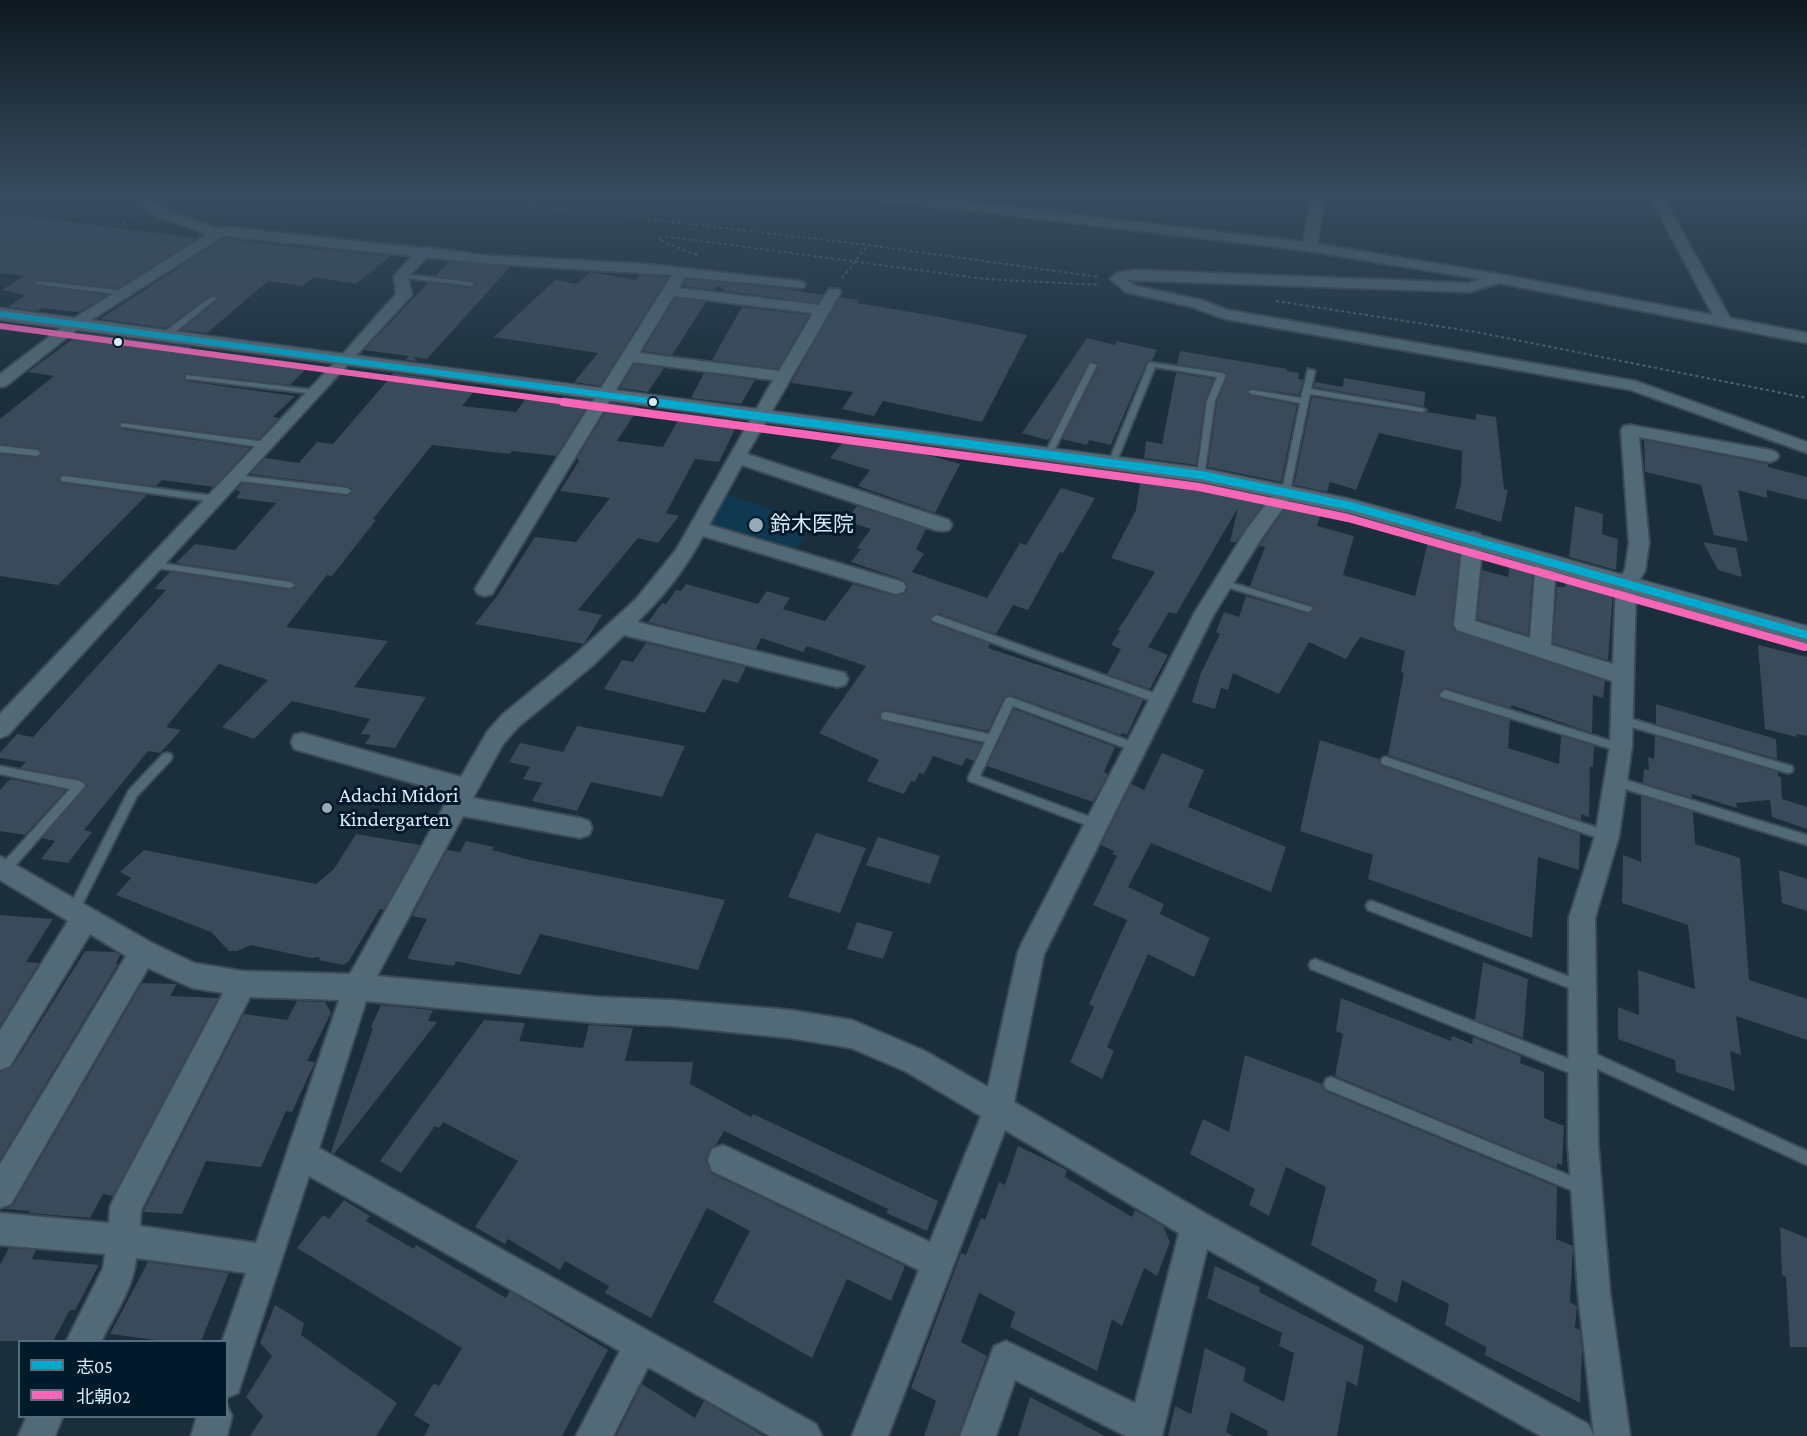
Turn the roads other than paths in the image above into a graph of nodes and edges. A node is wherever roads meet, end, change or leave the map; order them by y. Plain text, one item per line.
1 (173, 262) edge
2 (415, 262) edge
3 (527, 262) edge
4 (1400, 262) edge
5 (1692, 262) edge
6 (681, 272) junction
7 (401, 276) junction
8 (1498, 278) junction
9 (37, 283) dead end
10 (471, 284) dead end
11 (798, 285) dead end
12 (669, 291) junction
13 (834, 292) road end
14 (124, 293) junction
15 (213, 298) dead end
16 (823, 310) junction
17 (0, 314) edge
18 (1724, 321) junction
19 (75, 324) junction
20 (166, 335) junction
21 (1807, 338) edge
22 (630, 357) junction
23 (347, 359) junction
24 (1093, 365) dead end
25 (1311, 371) dead end
26 (783, 376) junction
27 (189, 378) dead end
28 (0, 382) edge
29 (1307, 391) junction
30 (315, 392) junction
31 (1252, 392) dead end
32 (608, 394) junction
33 (1305, 401) junction
34 (1422, 410) dead end
35 (760, 415) junction
36 (124, 425) dead end
37 (266, 445) junction
38 (1807, 448) edge
39 (0, 449) edge
40 (37, 453) dead end
41 (1049, 453) junction
42 (1770, 456) dead end
43 (737, 457) junction
44 (1113, 461) junction
45 (1200, 475) junction
46 (235, 478) junction
47 (64, 479) dead end
48 (347, 491) dead end
49 (1286, 491) junction
50 (215, 499) junction
51 (942, 525) dead end
52 (698, 528) junction
53 (1473, 539) junction
54 (1546, 561) junction
55 (153, 565) junction
56 (1223, 583) junction
57 (1626, 584) junction
58 (290, 585) dead end
59 (896, 587) dead end
60 (485, 589) dead end
61 (1308, 609) dead end
62 (936, 619) dead end
63 (620, 626) junction
64 (1807, 635) edge
65 (1540, 649) junction
66 (1624, 676) junction
67 (837, 679) dead end
68 (1445, 694) dead end
69 (1161, 699) junction
70 (886, 716) dead end
71 (1622, 720) junction
72 (0, 729) edge
73 (992, 739) junction
74 (302, 742) dead end
75 (1136, 748) junction
76 (1621, 748) junction
77 (167, 757) dead end
78 (1386, 761) dead end
79 (1788, 769) dead end
80 (0, 770) edge
81 (1616, 782) junction
82 (461, 796) junction
83 (1097, 824) junction
84 (580, 828) dead end
85 (1607, 836) junction
86 (1807, 840) edge
87 (2, 868) edge
88 (1372, 906) dead end
89 (79, 914) junction
90 (143, 952) junction
91 (1315, 965) dead end
92 (242, 984) junction
93 (357, 987) junction
94 (1582, 987) junction
95 (0, 1056) edge
96 (1582, 1063) junction
97 (1331, 1083) dead end
98 (998, 1109) junction
99 (302, 1155) junction
100 (1807, 1158) edge
101 (723, 1160) dead end
102 (1586, 1189) junction
103 (0, 1193) edge
104 (1197, 1226) junction
105 (0, 1229) edge
106 (123, 1240) junction
107 (266, 1260) junction
108 (937, 1262) junction
109 (84, 1340) edge
110 (641, 1346) junction
111 (228, 1375) edge
112 (45, 1418) edge
113 (214, 1418) edge
114 (767, 1427) edge
115 (1145, 1431) edge
116 (36, 1436) edge
117 (209, 1436) edge
118 (594, 1436) edge
119 (804, 1436) edge
120 (870, 1436) edge
121 (978, 1436) edge
122 (1576, 1436) edge
123 (1612, 1436) edge

1 - 14 street
2 - 7 street
3 - 6 street
4 - 8 street
5 - 18 street
6 - 11 street
6 - 12 street
7 - 10 lane
7 - 23 street
8 - 18 street
8 - 38 street
9 - 14 lane
12 - 16 street
12 - 22 street
13 - 16 street
14 - 19 street
15 - 20 lane
16 - 26 street
17 - 19 street
18 - 21 street
19 - 20 street
19 - 28 street
20 - 23 street
22 - 26 street
22 - 32 street
23 - 30 street
23 - 32 street
24 - 41 lane
25 - 29 lane
26 - 35 street
27 - 30 lane
29 - 33 lane
29 - 34 lane
30 - 37 street
31 - 33 lane
32 - 35 street
32 - 60 street
33 - 49 lane
35 - 41 street
35 - 43 street
36 - 37 lane
37 - 46 street
39 - 40 lane
41 - 44 street
42 - 57 street
43 - 51 street
43 - 52 street
44 - 45 street
44 - 45 lane
45 - 49 street
46 - 48 lane
46 - 50 street
47 - 50 lane
49 - 53 street
49 - 56 street
50 - 55 street
52 - 59 street
52 - 63 street
53 - 54 street
53 - 65 street
54 - 57 street
54 - 65 street
55 - 58 lane
55 - 72 street
56 - 61 lane
56 - 69 street
57 - 64 street
57 - 66 street
62 - 69 lane
63 - 67 street
63 - 82 street
65 - 66 street
66 - 71 street
68 - 76 lane
69 - 75 street
70 - 73 lane
71 - 76 street
71 - 79 lane
73 - 75 lane
73 - 83 lane
74 - 82 street
75 - 83 street
76 - 81 street
77 - 89 lane
78 - 85 lane
80 - 87 lane
81 - 85 street
81 - 86 lane
82 - 84 street
82 - 93 street
83 - 98 street
85 - 94 street
87 - 89 street
88 - 94 lane
89 - 90 street
89 - 95 street
90 - 92 street
90 - 103 street
91 - 96 lane
92 - 93 street
92 - 106 street
93 - 98 street
93 - 99 street
94 - 96 street
96 - 100 lane
96 - 102 street
97 - 102 lane
98 - 104 street
98 - 108 street
99 - 107 street
99 - 110 street
101 - 108 street
102 - 123 street
104 - 115 street
104 - 122 street
105 - 106 street
106 - 107 street
106 - 109 street
107 - 111 street
108 - 120 street
110 - 114 street
110 - 118 street
112 - 116 street
113 - 117 street
114 - 119 street
115 - 121 street

